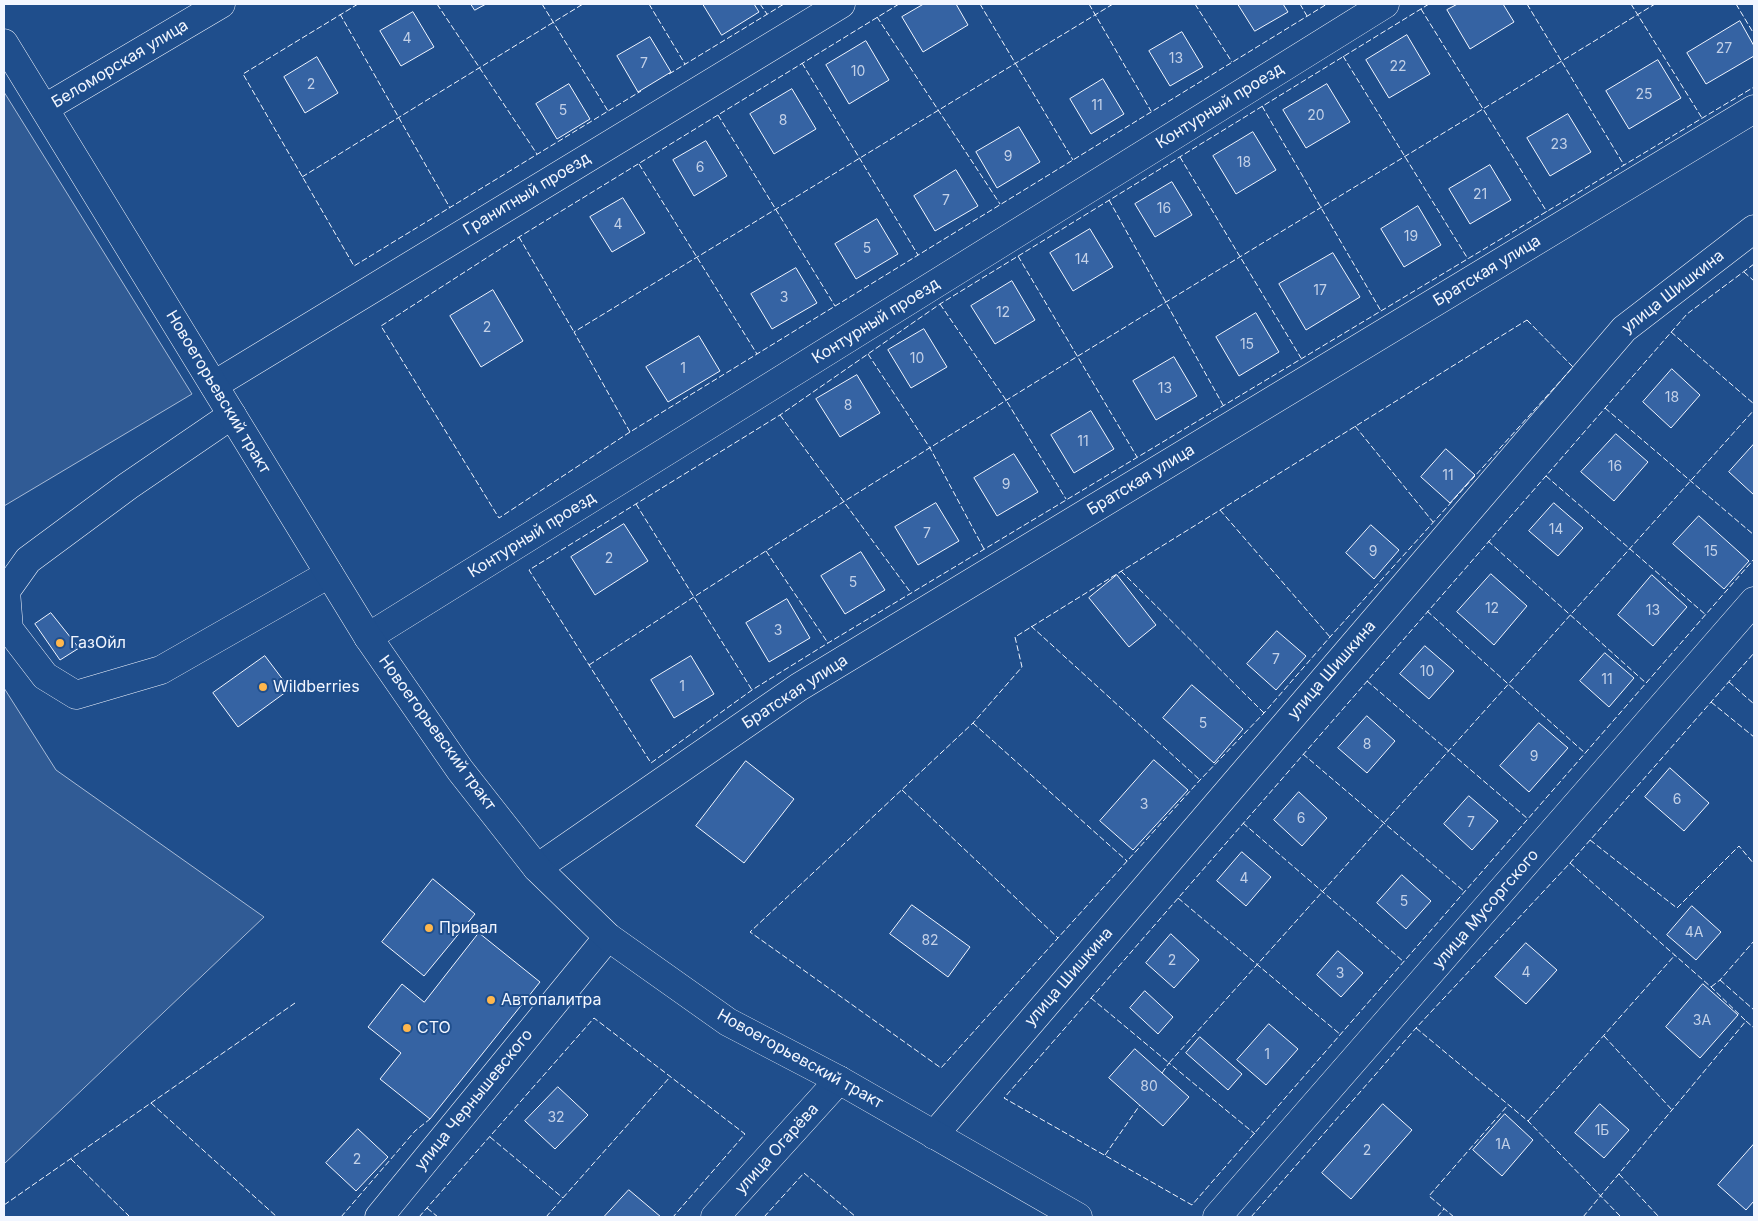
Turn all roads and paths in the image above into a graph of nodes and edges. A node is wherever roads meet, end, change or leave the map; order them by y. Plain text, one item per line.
1 (221, 4) edge
2 (841, 4) edge
3 (1384, 4) edge
4 (4, 43) edge
5 (45, 108) junction
6 (1754, 109) edge
7 (1754, 229) edge
8 (214, 385) junction
9 (232, 415) junction
10 (329, 574) junction
11 (1754, 601) edge
12 (368, 637) junction
13 (538, 868) junction
14 (608, 937) junction
15 (839, 1080) junction
16 (934, 1135) junction
17 (1062, 1214) edge
18 (378, 1217) edge
19 (714, 1217) edge
20 (1217, 1217) edge

1 - 5 street, Беломорская улица
2 - 8 street, Гранитный проезд
3 - 12 street, Контурный проезд
4 - 5 street, Новоегорьевский тракт
5 - 8 street, Новоегорьевский тракт
6 - 13 street, Братская улица
7 - 16 street, улица Шишкина
8 - 9 street, Новоегорьевский тракт
9 - 10 street, Новоегорьевский тракт
9 - 10 street
10 - 12 street, Новоегорьевский тракт
11 - 20 street, улица Мусоргского
12 - 13 street, Новоегорьевский тракт
13 - 14 street, Новоегорьевский тракт
14 - 15 street, Новоегорьевский тракт
14 - 18 street, улица Чернышевского
15 - 16 street, Новоегорьевский тракт
15 - 19 street, улица Огарёва
16 - 17 street, Новоегорьевский тракт

